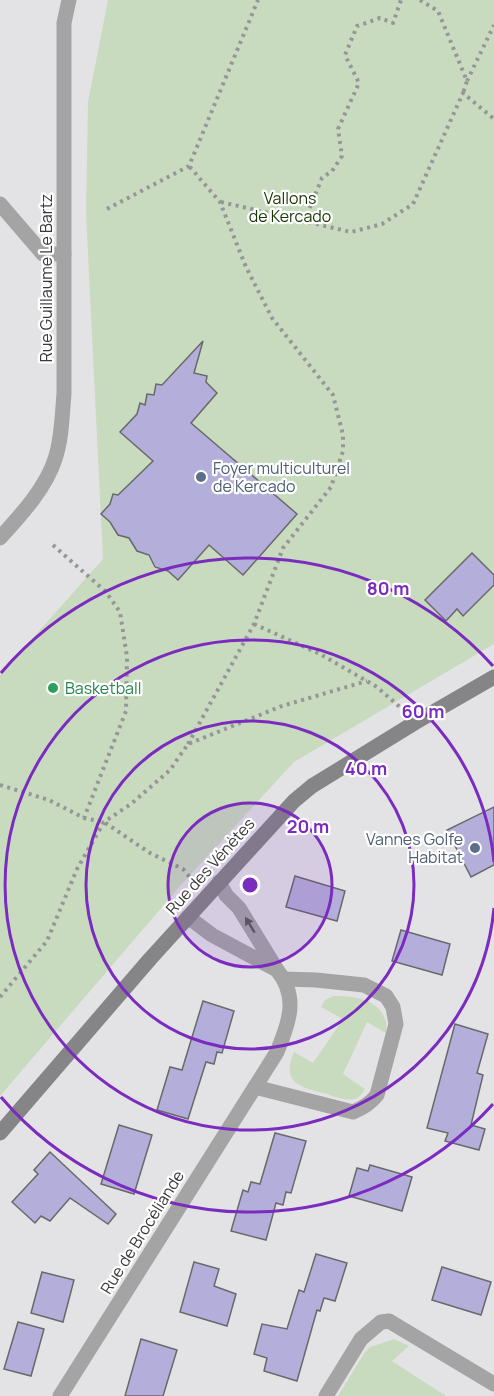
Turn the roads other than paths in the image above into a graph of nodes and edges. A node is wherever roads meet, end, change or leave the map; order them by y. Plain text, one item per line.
1 (69, 0) edge
2 (0, 204) edge
3 (64, 254) junction
4 (0, 538) edge
5 (494, 676) edge
6 (219, 882) junction
7 (188, 917) junction
8 (281, 974) junction
9 (255, 1087) junction
10 (0, 1133) edge
11 (494, 1384) edge
12 (60, 1396) edge
13 (327, 1396) edge

1 - 3 street, Rue Guillaume Le Bartz
2 - 3 street
3 - 4 street, Rue Guillaume Le Bartz
5 - 6 street, Rue des Vénètes
6 - 7 street, Rue des Vénètes
8 -> 6 street, Rue de Brocéliande
7 - 8 street
7 - 10 street, Rue des Vénètes
8 - 9 street, Rue de Brocéliande
8 - 9 street
9 - 12 street, Rue de Brocéliande
11 - 13 street

